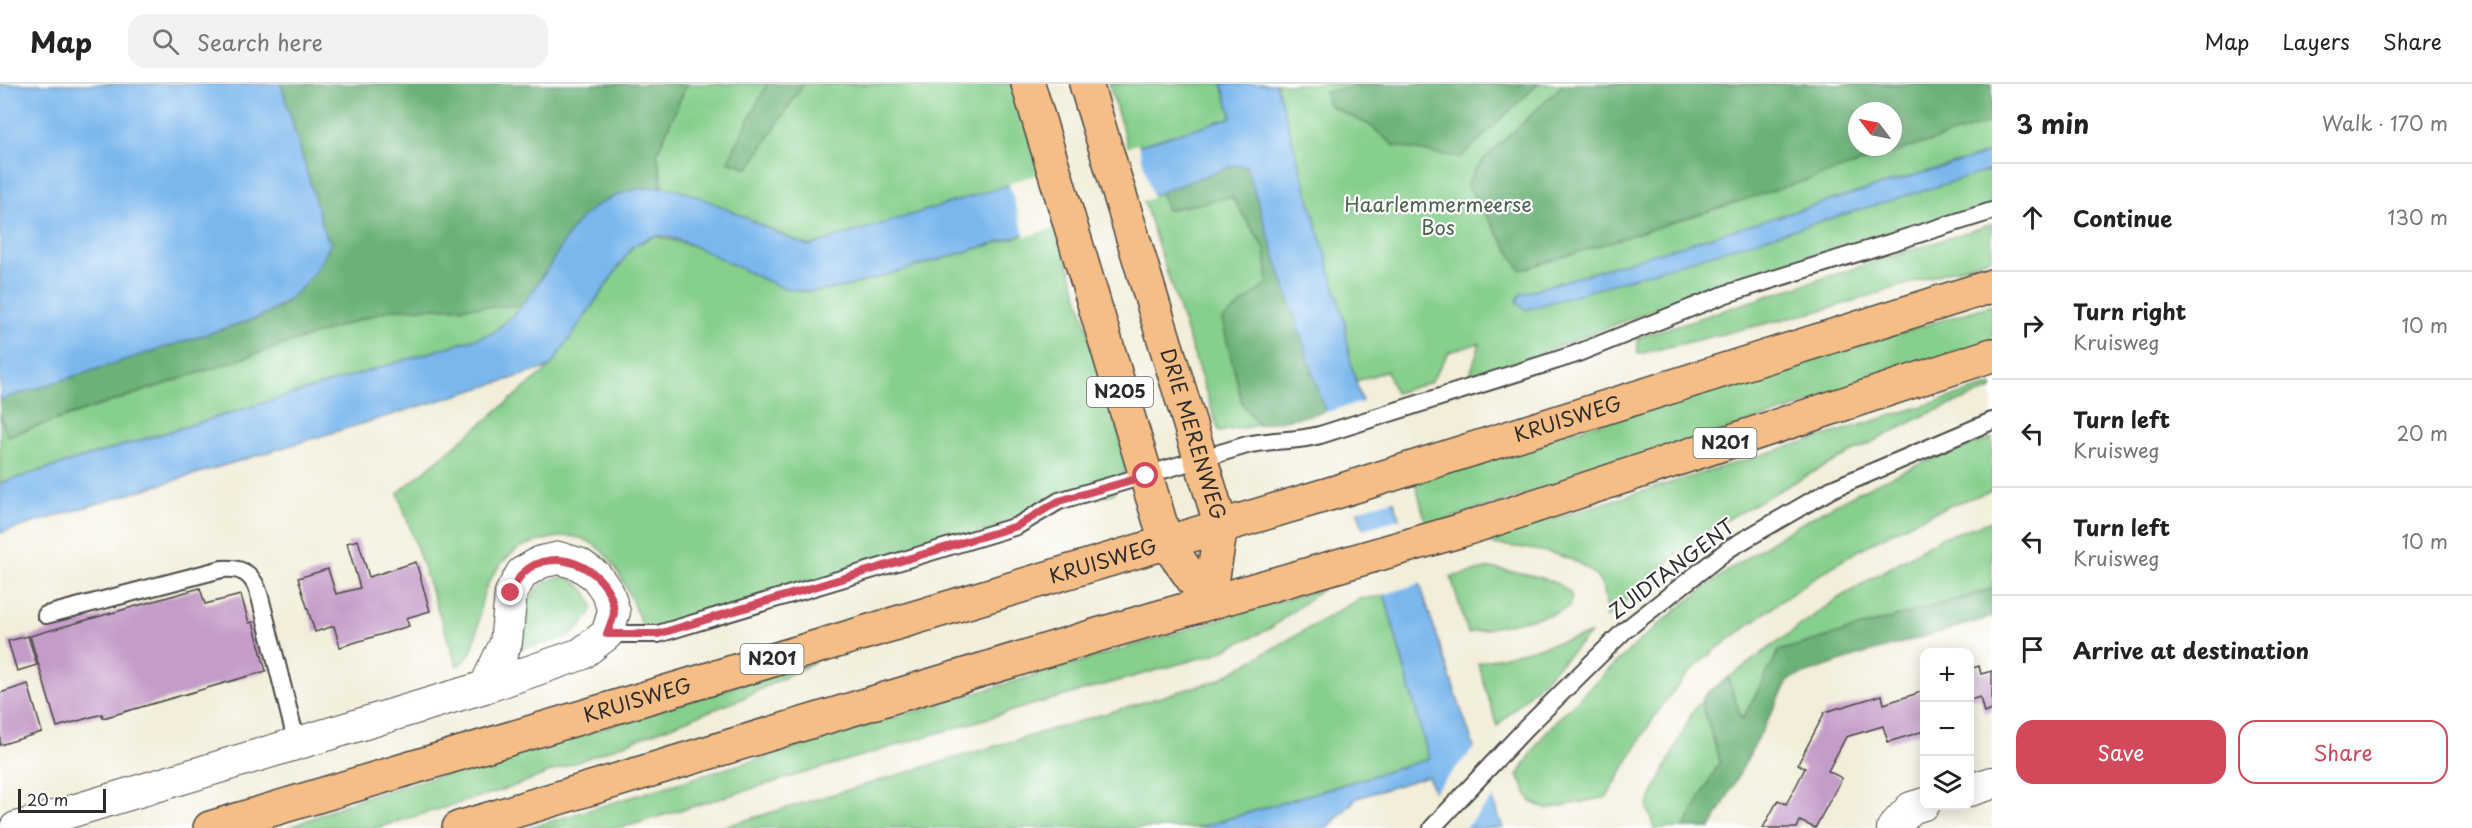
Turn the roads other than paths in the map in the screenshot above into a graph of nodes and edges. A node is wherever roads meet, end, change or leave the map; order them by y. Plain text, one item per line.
1 (1028, 84) edge
2 (1086, 84) edge
3 (1992, 211) edge
4 (1992, 286) edge
5 (1992, 355) edge
6 (1992, 421) edge
7 (1200, 460) junction
8 (1146, 476) junction
9 (1221, 526) junction
10 (1166, 542) junction
11 (1209, 602) junction
12 (46, 615) dead end
13 (607, 634) junction
14 (485, 687) junction
15 (297, 744) junction
16 (1992, 783) edge
17 (1974, 789) edge
18 (1920, 805) edge
19 (16, 828) edge
20 (210, 828) edge
21 (459, 828) edge
22 (1432, 828) edge
23 (1893, 828) edge

1 - 8 main road, N205
2 - 7 main road, DRIE MERENWEG / N205
3 - 7 lane
4 - 9 main road, KRUISWEG / N201
5 - 11 main road, N201
6 - 22 lane, ZUIDTANGENT
7 - 8 lane
7 - 9 main road, DRIE MERENWEG / N205
8 - 10 main road, N205
8 - 13 lane
9 - 10 main road, KRUISWEG / N201
9 - 11 main road, DRIE MERENWEG / N205
10 - 11 main road, N205
10 - 20 main road, KRUISWEG / N201
11 - 21 main road, N201
12 - 15 lane
13 - 14 street
13 - 14 street
14 - 15 street
15 - 19 street
16 - 17 street
18 - 23 street

